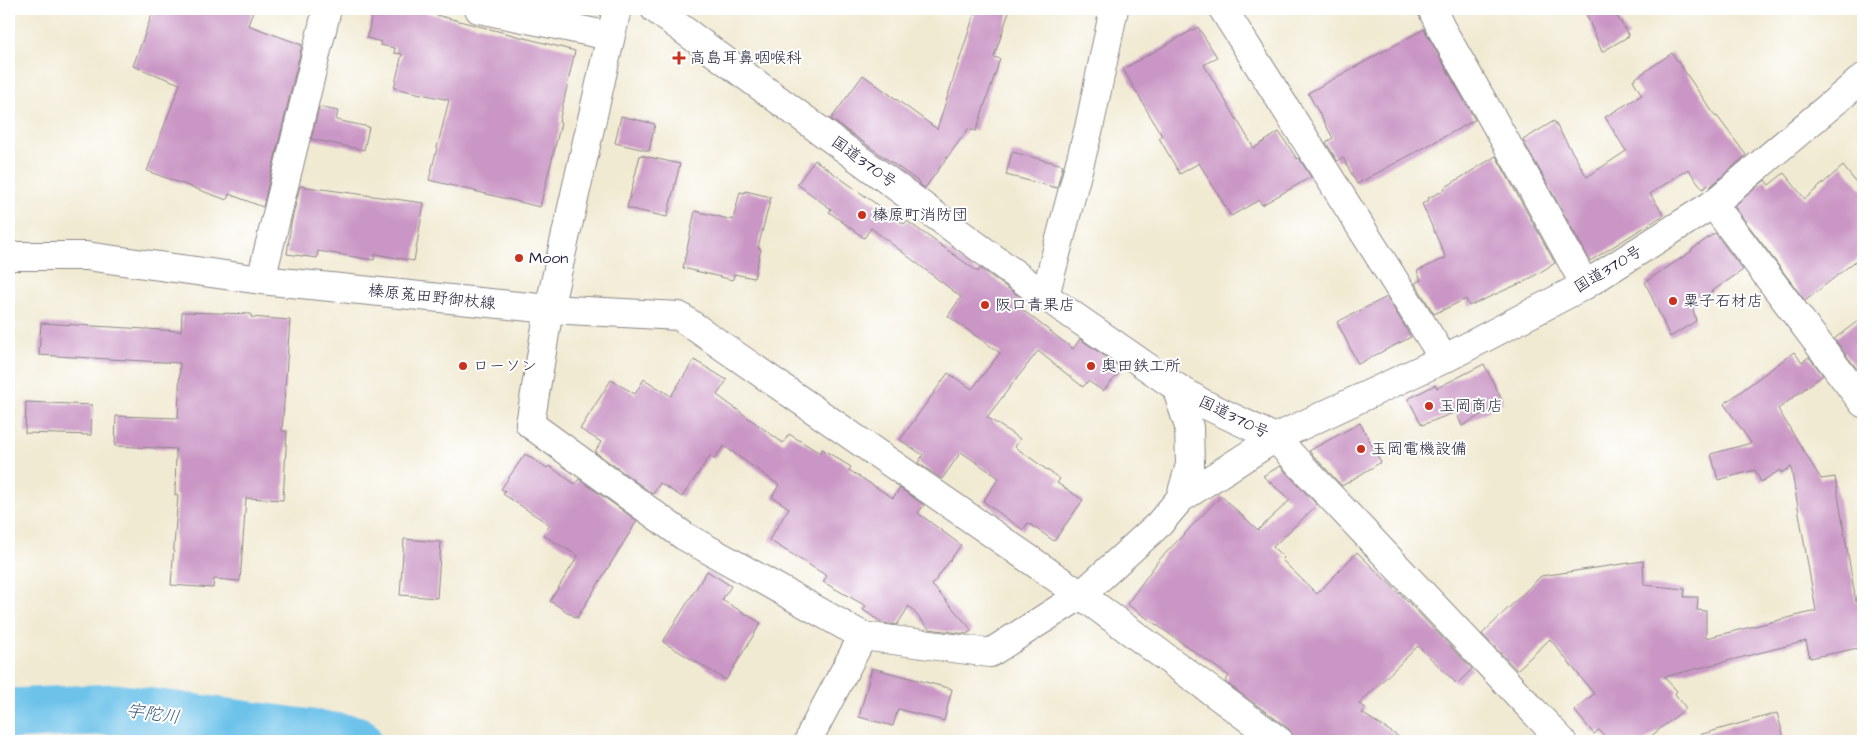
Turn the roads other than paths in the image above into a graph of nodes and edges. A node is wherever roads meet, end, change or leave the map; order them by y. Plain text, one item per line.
1 (327, 9) edge
2 (479, 9) edge
3 (617, 9) edge
4 (655, 9) edge
5 (1114, 9) edge
6 (1223, 9) edge
7 (1432, 9) edge
8 (610, 36) junction
9 (1863, 78) edge
10 (1713, 204) junction
11 (9, 256) edge
12 (261, 280) junction
13 (1585, 285) junction
14 (1045, 296) junction
15 (549, 309) junction
16 (1444, 359) junction
17 (1176, 387) junction
18 (1863, 403) edge
19 (1275, 438) junction
20 (1180, 499) junction
21 (1081, 595) junction
22 (863, 636) junction
23 (811, 737) edge
24 (1279, 741) edge
25 (1562, 741) edge

1 - 12 main road
2 - 8 main road
3 - 8 main road
4 - 14 main road, 国道370号
5 - 14 main road
6 - 16 main road
7 - 13 main road
8 - 15 main road
9 - 10 main road, 国道370号
10 - 13 main road, 国道370号
10 - 18 main road
11 - 12 main road, 榛原菟田野御杖線
12 - 15 main road, 榛原菟田野御杖線
13 - 16 main road, 国道370号
14 - 17 main road, 国道370号
15 - 21 main road, 榛原菟田野御杖線
15 - 22 main road
16 - 19 main road, 国道370号
17 - 19 main road, 国道370号
17 - 20 main road
19 - 20 main road
19 - 25 main road
20 - 21 main road
21 - 22 main road
21 - 24 main road, 榛原菟田野御杖線
22 - 23 main road

